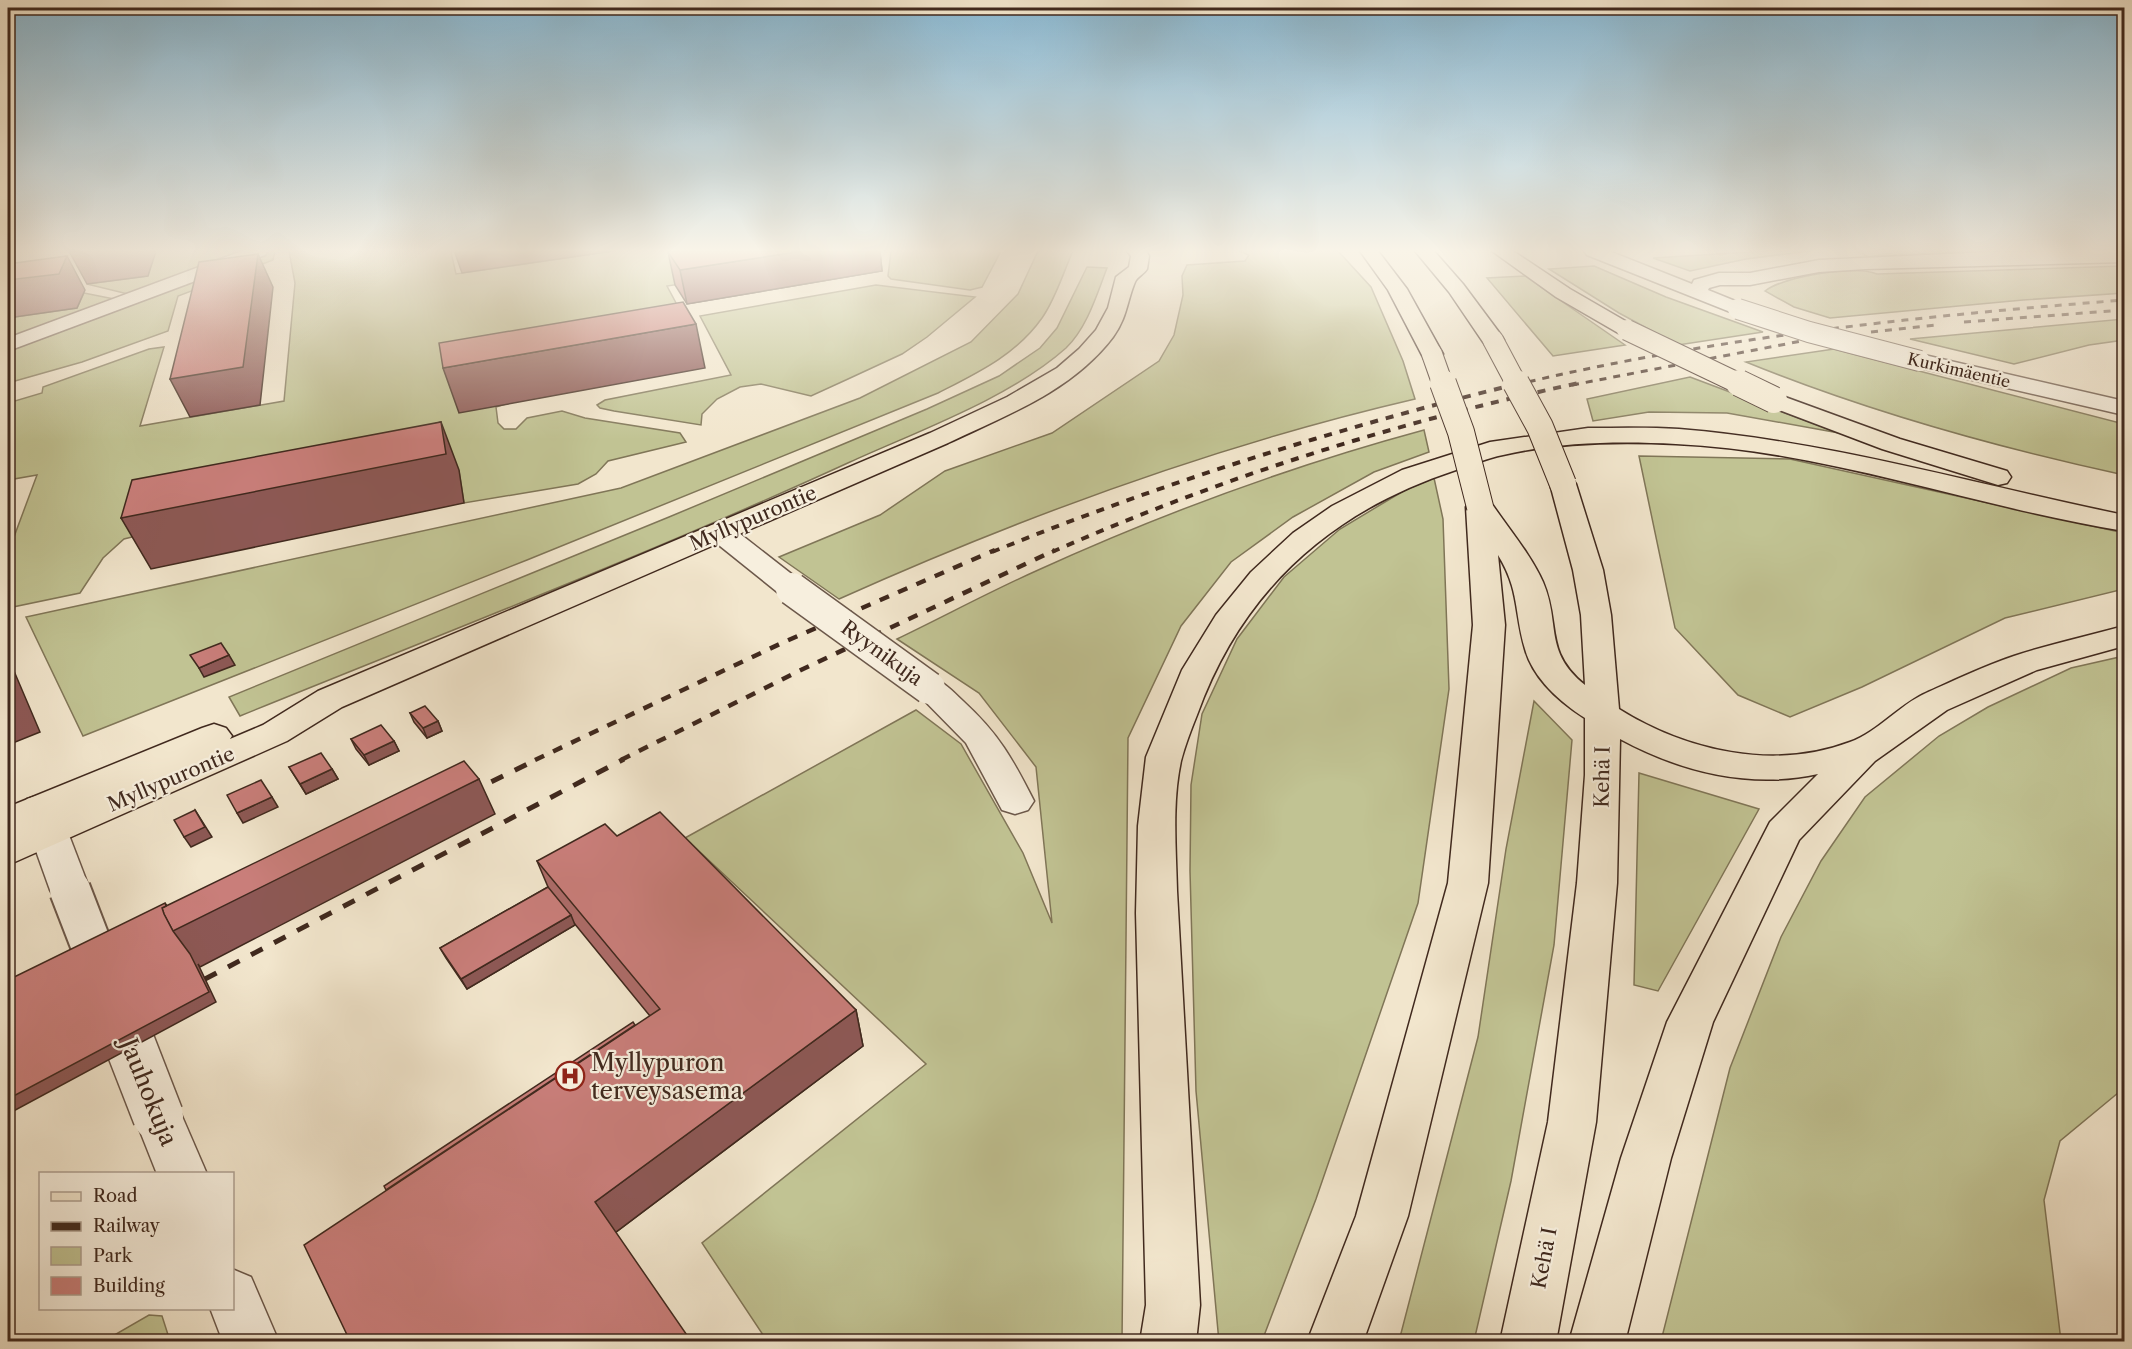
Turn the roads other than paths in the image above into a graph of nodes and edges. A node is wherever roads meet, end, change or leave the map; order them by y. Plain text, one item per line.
1 (91, 314) edge
2 (1115, 314) edge
3 (1410, 314) edge
4 (1474, 314) edge
5 (1599, 314) edge
6 (1753, 314) edge
7 (8, 345) edge
8 (2124, 408) edge
9 (1480, 507) junction
10 (2124, 508) edge
11 (2124, 523) edge
12 (720, 532) junction
13 (2124, 636) edge
14 (1603, 715) junction
15 (1862, 752) junction
16 (1016, 801) dead end
17 (32, 821) edge
18 (8, 850) edge
19 (182, 1172) edge
20 (234, 1301) edge
21 (251, 1341) edge
22 (1168, 1341) edge
23 (1335, 1341) edge
24 (1527, 1341) edge
25 (1597, 1341) edge

1 - 7 street
2 - 12 main road, Myllypurontie
3 - 9 main road, bridge
4 - 14 main road, Kehä I, bridge
5 - 10 main road, bridge
6 - 8 street, Kurkimäentie, bridge
9 - 14 main road
9 - 23 main road
11 - 22 main road
12 - 16 street, Ryynikuja, bridge
12 - 17 main road, Myllypurontie
13 - 15 main road
14 - 15 main road
14 - 24 main road, Kehä I
15 - 25 main road
17 - 18 main road, Myllypurontie
17 - 19 street, Jauhokuja, bridge
20 - 21 street

